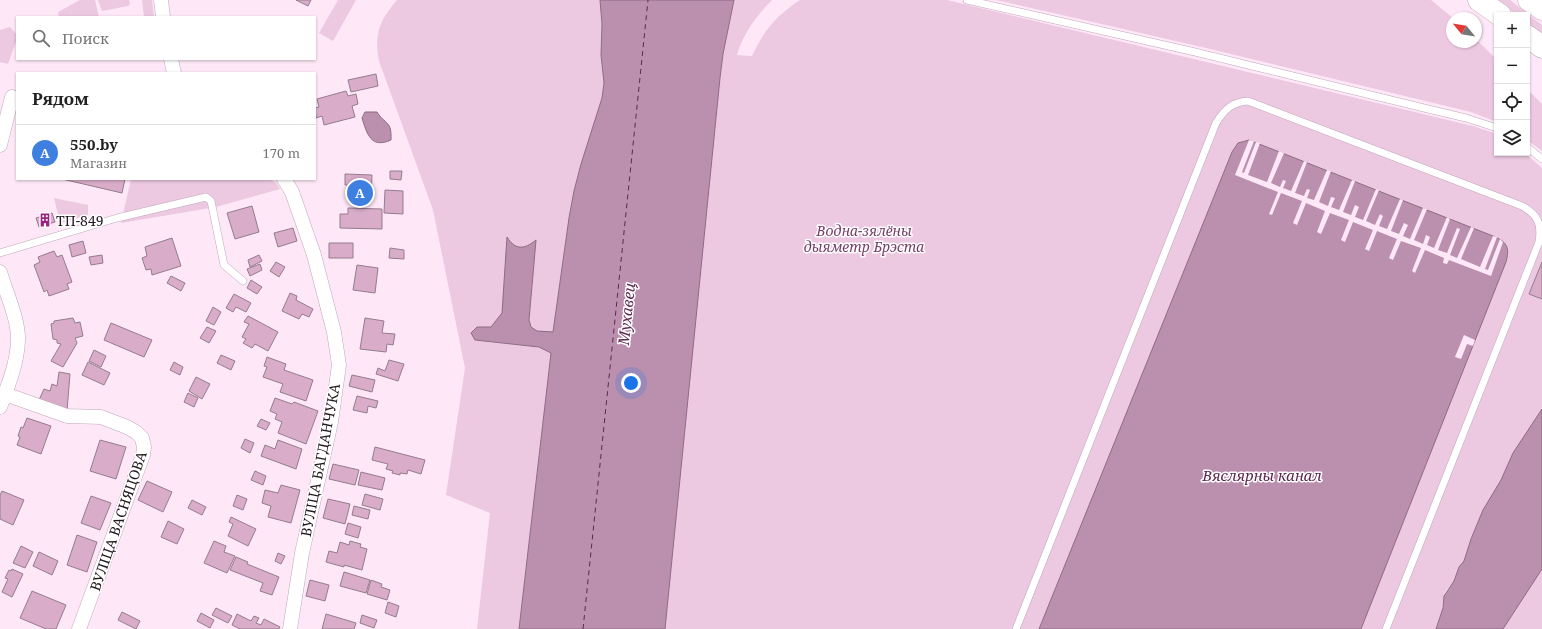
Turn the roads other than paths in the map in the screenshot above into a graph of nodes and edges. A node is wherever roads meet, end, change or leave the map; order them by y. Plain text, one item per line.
1 (161, 0) edge
2 (967, 0) edge
3 (1479, 0) edge
4 (1529, 0) edge
5 (1542, 9) edge
6 (1496, 12) edge
7 (163, 16) edge
8 (1530, 38) edge
9 (1542, 47) edge
10 (10, 96) edge
11 (1494, 127) edge
12 (0, 145) edge
13 (1530, 149) edge
14 (1542, 159) edge
15 (285, 180) edge
16 (1540, 219) edge
17 (0, 253) edge
18 (0, 272) edge
19 (243, 281) dead end
20 (2, 400) edge
21 (79, 629) edge
22 (290, 629) edge
23 (1016, 629) edge
24 (1386, 629) edge

1 - 7 street
2 - 11 lane
3 - 6 highway
4 - 5 highway
8 - 9 highway
10 - 12 street
13 - 14 lane
15 - 22 street, ВУЛІЦА БАГДАНЧУКА
16 - 23 lane
16 - 24 lane
17 - 19 lane
18 - 20 street, ВУЛІЦА ВАСНЯЦОВА
20 - 21 street, ВУЛІЦА ВАСНЯЦОВА

